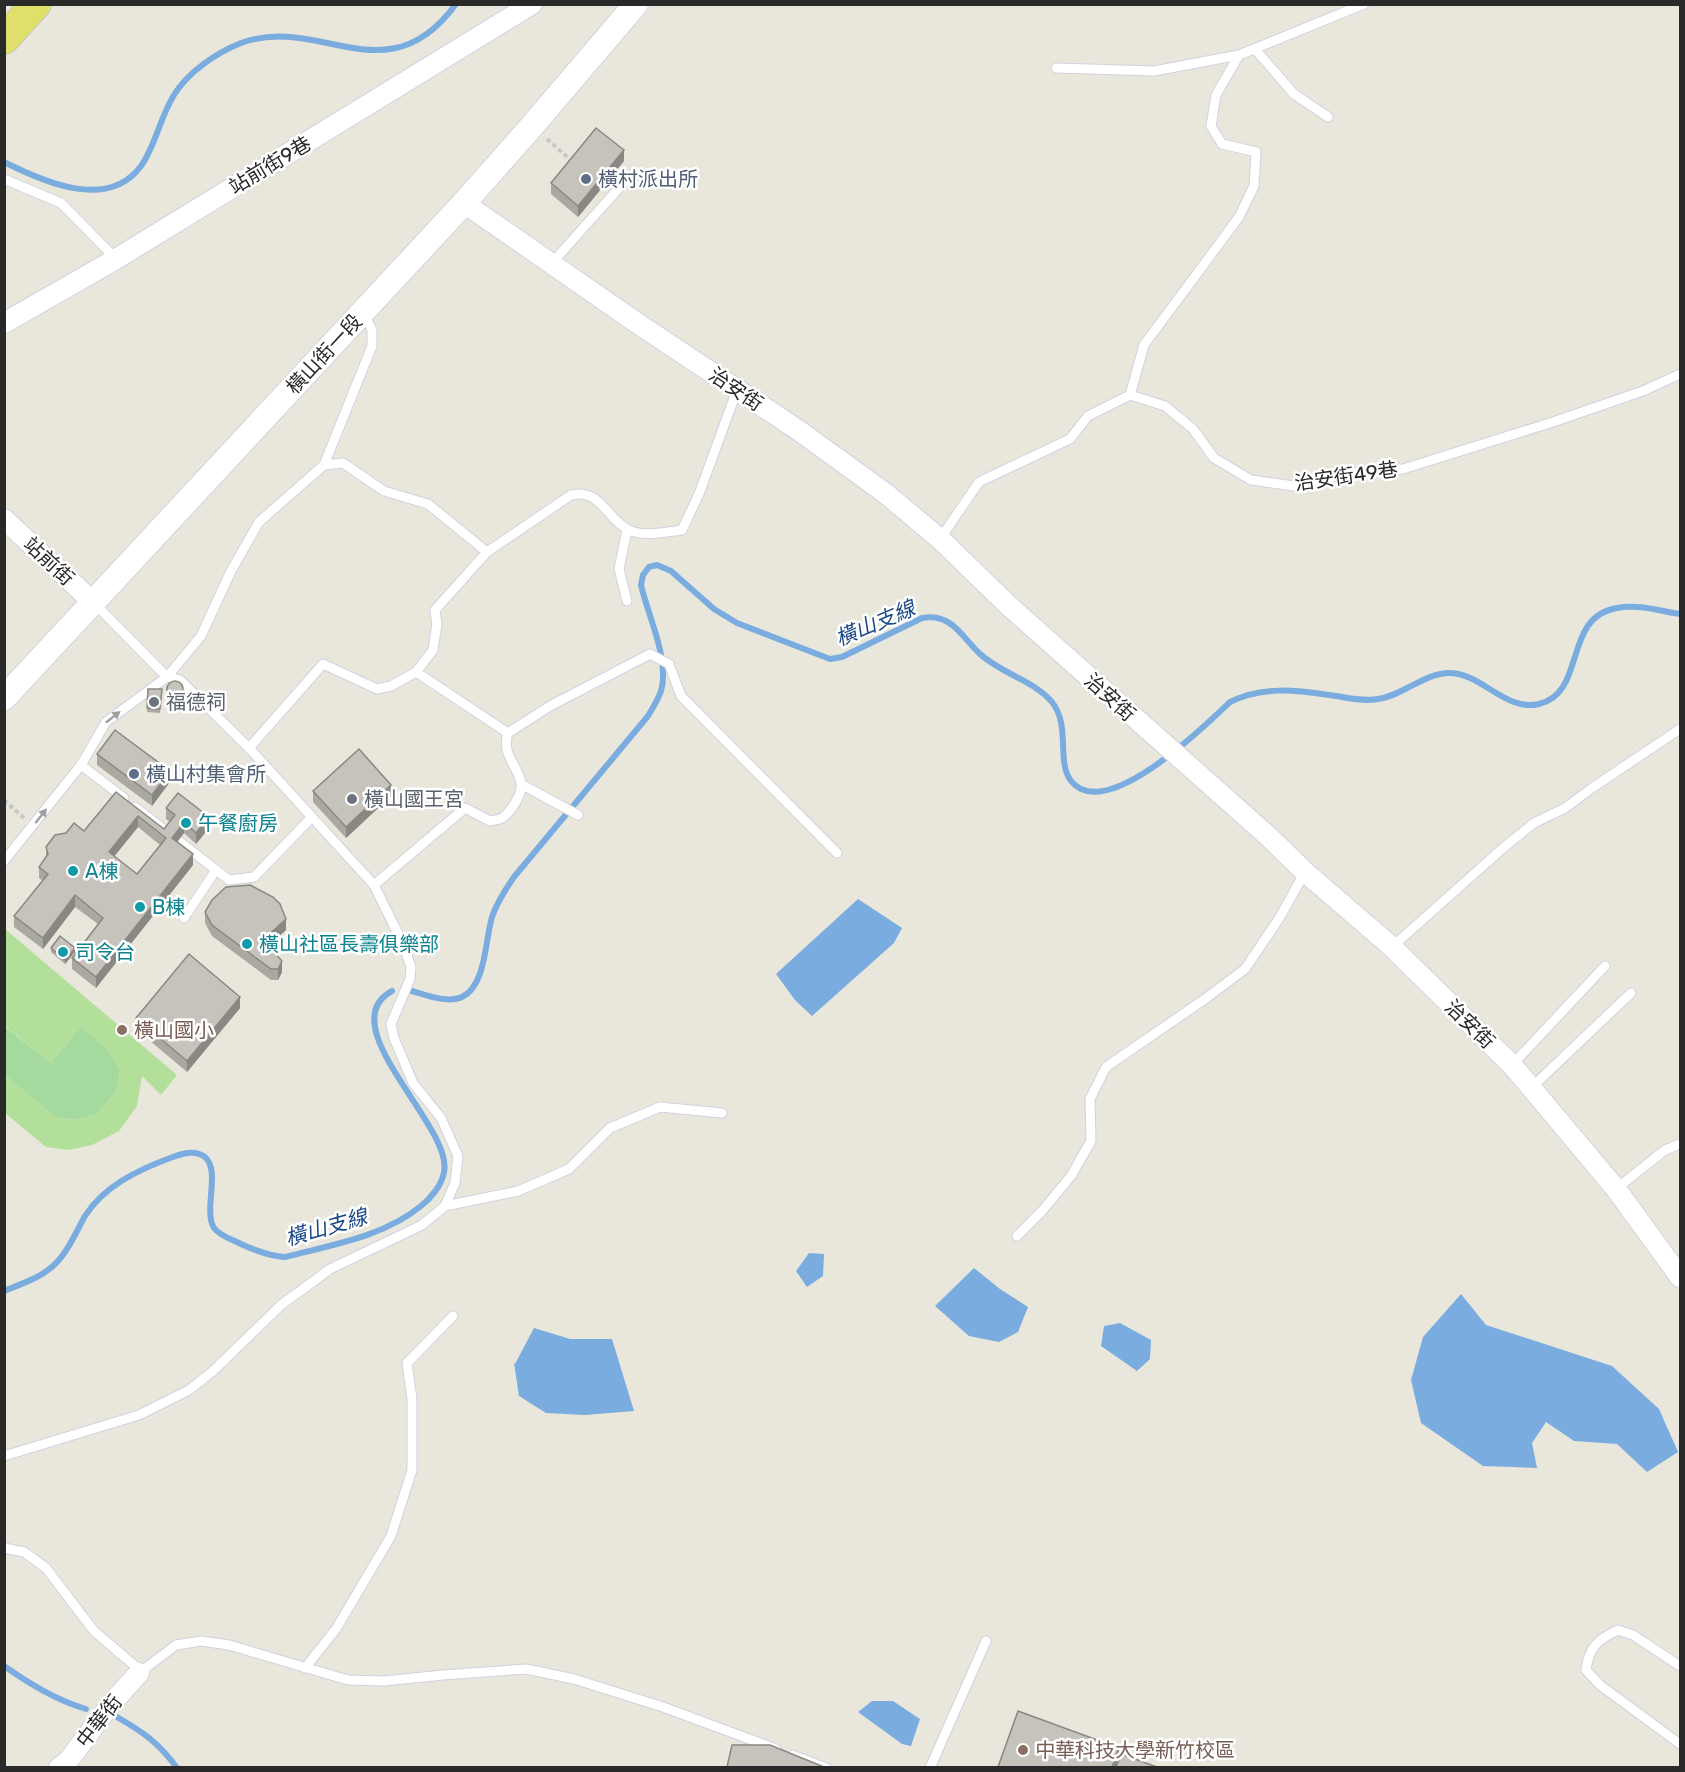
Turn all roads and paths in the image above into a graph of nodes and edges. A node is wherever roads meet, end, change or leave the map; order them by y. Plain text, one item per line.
1 (36, 4) edge
2 (532, 4) edge
3 (636, 4) edge
4 (1364, 4) edge
5 (4, 39) edge
6 (1256, 49) junction
7 (1239, 55) junction
8 (1056, 68) dead end
9 (1328, 117) dead end
10 (532, 126) junction
11 (575, 164) edge
12 (628, 178) dead end
13 (4, 179) edge
14 (464, 203) junction
15 (116, 260) junction
16 (551, 264) junction
17 (363, 311) junction
18 (4, 323) edge
19 (1680, 374) edge
20 (737, 390) junction
21 (1130, 395) junction
22 (324, 465) junction
23 (4, 519) edge
24 (627, 530) junction
25 (940, 539) junction
26 (487, 552) junction
27 (627, 601) dead end
28 (94, 603) junction
29 (416, 672) junction
30 (167, 676) junction
31 (4, 698) edge
32 (1680, 729) edge
33 (508, 733) junction
34 (249, 748) junction
35 (81, 765) junction
36 (521, 784) junction
37 (4, 800) edge
38 (578, 815) dead end
39 (312, 817) junction
40 (33, 826) junction
41 (837, 853) dead end
42 (4, 861) edge
43 (216, 870) junction
44 (1305, 872) junction
45 (374, 885) junction
46 (184, 918) dead end
47 (1392, 947) junction
48 (1605, 966) dead end
49 (1630, 993) dead end
50 (1512, 1065) junction
51 (1531, 1088) junction
52 (722, 1113) dead end
53 (1680, 1144) edge
54 (1616, 1188) junction
55 (445, 1206) junction
56 (1017, 1236) dead end
57 (1680, 1276) edge
58 (453, 1316) dead end
59 (4, 1456) edge
60 (4, 1548) edge
61 (986, 1641) dead end
62 (1680, 1665) edge
63 (305, 1668) junction
64 (139, 1673) junction
65 (1680, 1744) edge
66 (59, 1767) edge
67 (826, 1767) edge
68 (930, 1767) edge

1 - 5 main road
2 - 15 street, 站前街9巷
3 - 10 street, 橫山街一段
4 - 6 lane
6 - 7 lane
6 - 9 lane
7 - 8 lane
7 - 21 lane
10 - 11 path
10 - 14 street, 橫山街一段
12 - 16 lane
13 - 15 lane
14 - 16 street, 治安街
14 - 17 street, 橫山街一段
15 - 18 street, 站前街9巷
16 - 20 street, 治安街
17 - 22 lane
17 - 28 street, 橫山街一段
19 - 21 lane, 治安街49巷
20 - 24 lane
20 - 25 street, 治安街
21 - 25 lane
22 - 26 lane
22 - 30 lane
23 - 28 street, 站前街
24 - 26 lane
24 - 27 lane
25 - 44 street, 治安街
26 - 29 lane
28 - 30 lane
28 - 31 street, 橫山街一段
29 - 33 lane
29 - 34 lane
30 - 34 lane
35 -> 30 lane
32 - 47 lane
33 - 36 lane
33 - 41 lane
34 - 39 lane
40 -> 35 lane
35 - 43 lane
36 - 38 lane
36 - 45 lane
37 - 40 path
39 - 43 lane
39 - 45 lane
40 - 42 lane
43 - 46 lane
44 - 47 street, 治安街
44 - 56 lane
45 - 55 lane
47 - 50 street, 治安街
48 - 50 lane
49 - 51 lane
50 - 51 street, 治安街
51 - 54 street, 治安街
52 - 55 lane
53 - 54 lane
54 - 57 street, 治安街
55 - 59 lane
58 - 63 lane
60 - 64 lane
61 - 68 lane
62 - 65 lane
63 - 64 lane
63 - 67 lane
64 - 66 street, 中華街

